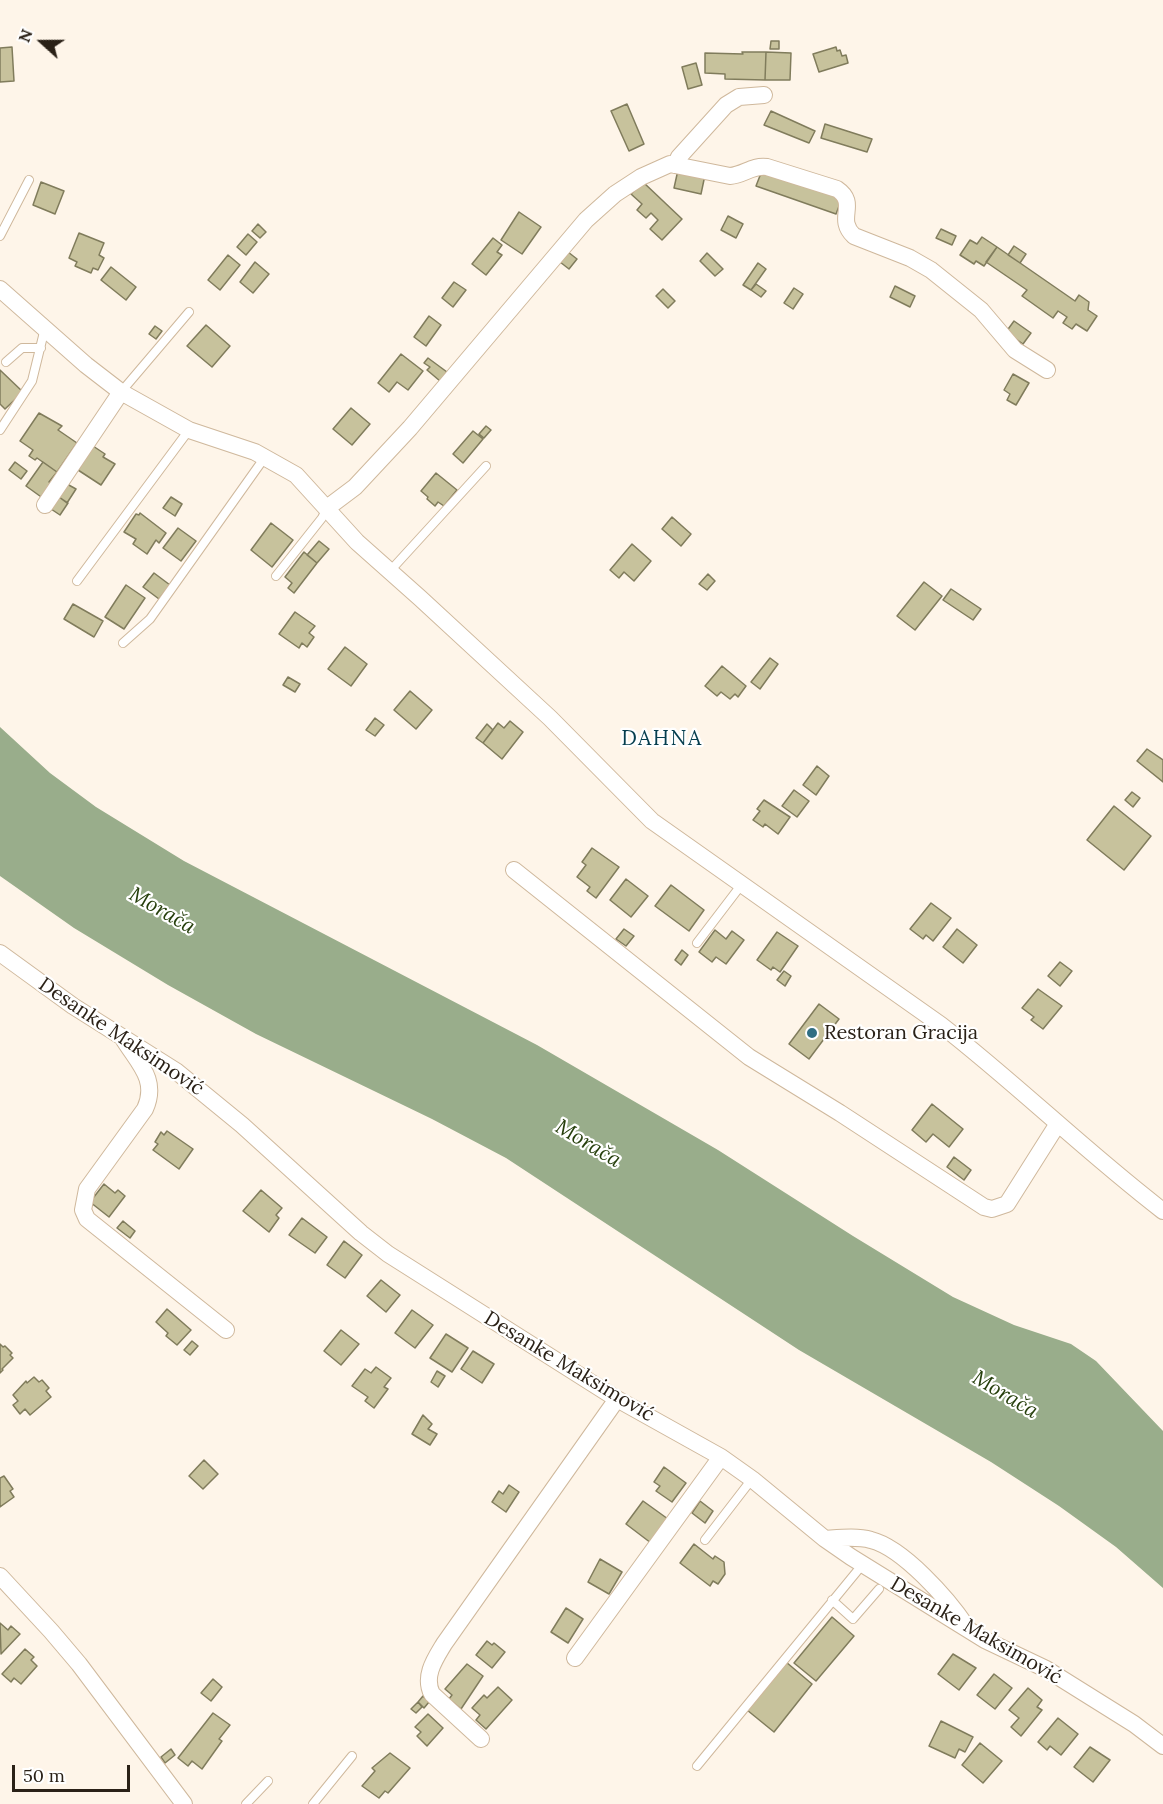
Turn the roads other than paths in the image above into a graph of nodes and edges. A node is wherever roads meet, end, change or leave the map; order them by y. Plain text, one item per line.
1 (764, 95) dead end
2 (675, 165) junction
3 (28, 180) dead end
4 (0, 236) edge
5 (0, 289) edge
6 (189, 312) dead end
7 (45, 328) junction
8 (41, 348) junction
9 (6, 362) dead end
10 (1047, 370) dead end
11 (121, 393) junction
12 (0, 430) edge
13 (189, 430) junction
14 (265, 457) junction
15 (486, 466) dead end
16 (45, 506) dead end
17 (327, 508) junction
18 (390, 571) junction
19 (276, 576) dead end
20 (77, 581) dead end
21 (123, 643) dead end
22 (514, 870) dead end
23 (742, 884) junction
24 (698, 943) dead end
25 (0, 953) edge
26 (120, 1035) junction
27 (1057, 1125) junction
28 (1163, 1211) edge
29 (226, 1330) dead end
30 (616, 1399) junction
31 (721, 1457) junction
32 (752, 1479) junction
33 (825, 1539) junction
34 (705, 1540) dead end
35 (863, 1564) junction
36 (0, 1576) edge
37 (879, 1589) dead end
38 (832, 1600) junction
39 (968, 1630) junction
40 (575, 1658) dead end
41 (481, 1739) dead end
42 (1163, 1746) edge
43 (352, 1756) dead end
44 (697, 1766) dead end
45 (268, 1781) dead end
46 (184, 1804) edge
47 (246, 1804) edge
48 (313, 1804) edge

1 - 2 street
2 - 10 street
2 - 17 street
3 - 4 lane
5 - 7 street
6 - 11 lane
7 - 8 lane
7 - 11 street
8 - 9 lane
8 - 12 lane
11 - 13 street
11 - 16 street
13 - 14 street
13 - 20 lane
14 - 17 street
14 - 21 lane
15 - 18 lane
17 - 18 street
17 - 19 lane
18 - 23 street
22 - 27 street
23 - 24 lane
23 - 27 street
25 - 26 street, Desanke Maksimović
26 - 29 street
26 - 30 street, Desanke Maksimović
27 - 28 street
30 - 31 street, Desanke Maksimović
30 - 41 street
31 - 32 street, Desanke Maksimović
31 - 40 street
32 - 33 street, Desanke Maksimović
32 - 34 lane
33 - 35 street, Desanke Maksimović
33 - 39 street
35 - 38 lane
35 - 39 street, Desanke Maksimović
36 - 46 street
37 - 38 lane
38 - 44 lane
39 - 42 street, Desanke Maksimović
43 - 48 lane
45 - 47 lane

